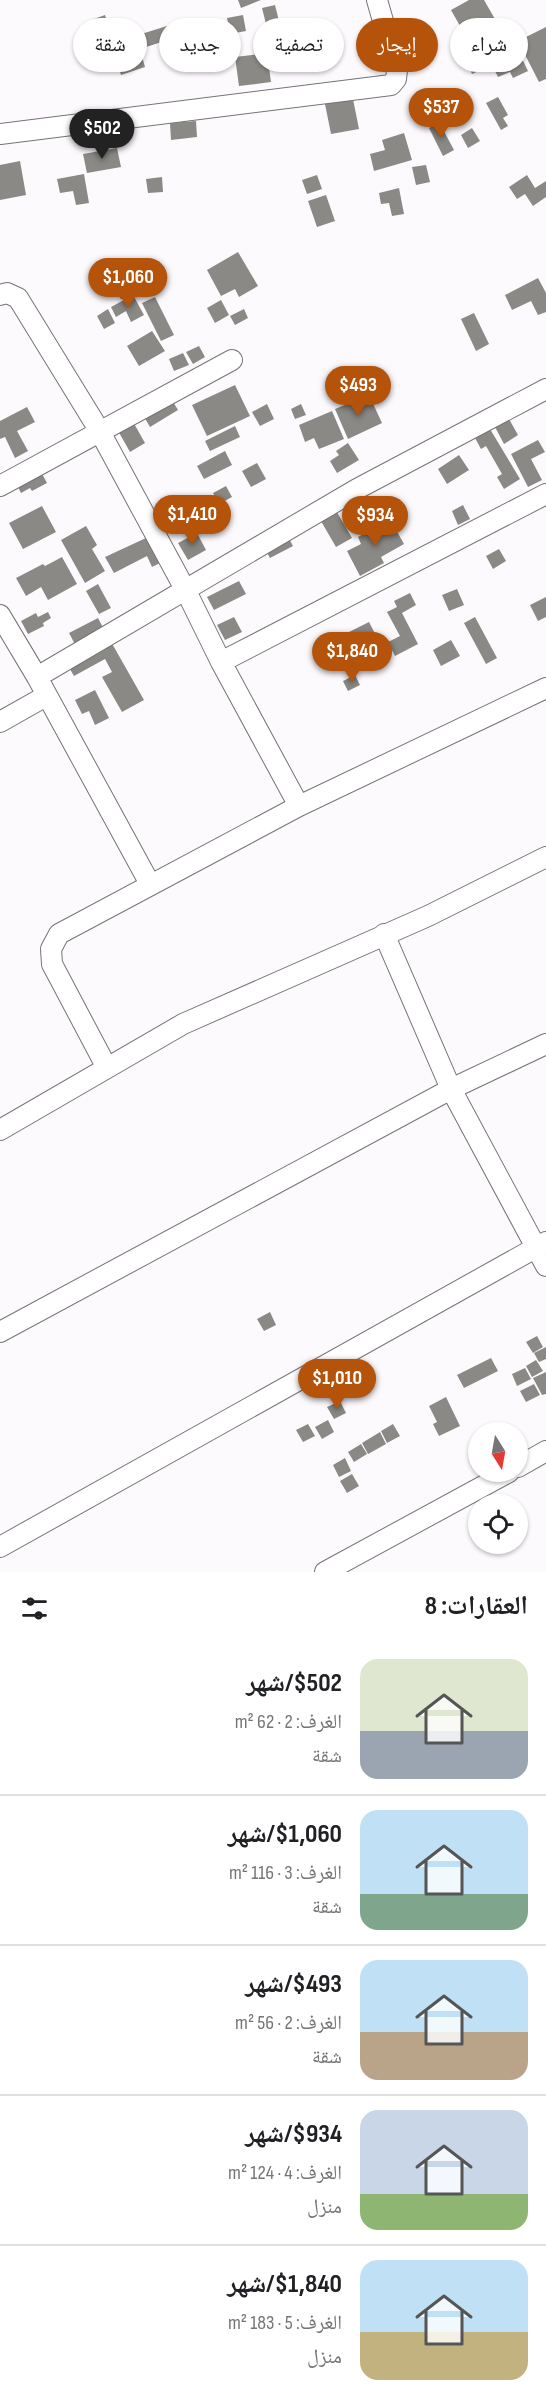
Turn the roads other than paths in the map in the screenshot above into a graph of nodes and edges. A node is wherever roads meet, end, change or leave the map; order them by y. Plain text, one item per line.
1 (377, 0) edge
2 (0, 134) edge
3 (0, 296) edge
4 (232, 360) dead end
5 (546, 389) edge
6 (99, 430) junction
7 (0, 486) edge
8 (546, 495) edge
9 (186, 591) junction
10 (0, 615) edge
11 (221, 663) junction
12 (37, 677) junction
13 (546, 688) edge
14 (46, 696) junction
15 (0, 722) edge
16 (299, 806) junction
17 (546, 857) edge
18 (150, 884) junction
19 (384, 934) junction
20 (546, 1044) edge
21 (107, 1068) junction
22 (451, 1089) junction
23 (0, 1130) edge
24 (542, 1244) edge
25 (546, 1266) edge
26 (0, 1332) edge
27 (546, 1451) edge
28 (528, 1461) edge
29 (490, 1482) edge
30 (0, 1547) edge
31 (325, 1572) edge

1 - 2 street
3 - 6 street
4 - 6 street
5 - 9 street
6 - 7 street
6 - 9 street
8 - 11 street
9 - 11 street
9 - 12 street
10 - 12 street
11 - 16 street
12 - 14 street
13 - 16 street
14 - 15 street
14 - 18 street
16 - 18 street
17 - 19 street
18 - 21 street
19 - 21 street
19 - 22 street
20 - 22 street
21 - 23 street
22 - 24 street
22 - 26 street
24 - 25 street
24 - 30 street
27 - 28 street
29 - 31 street

